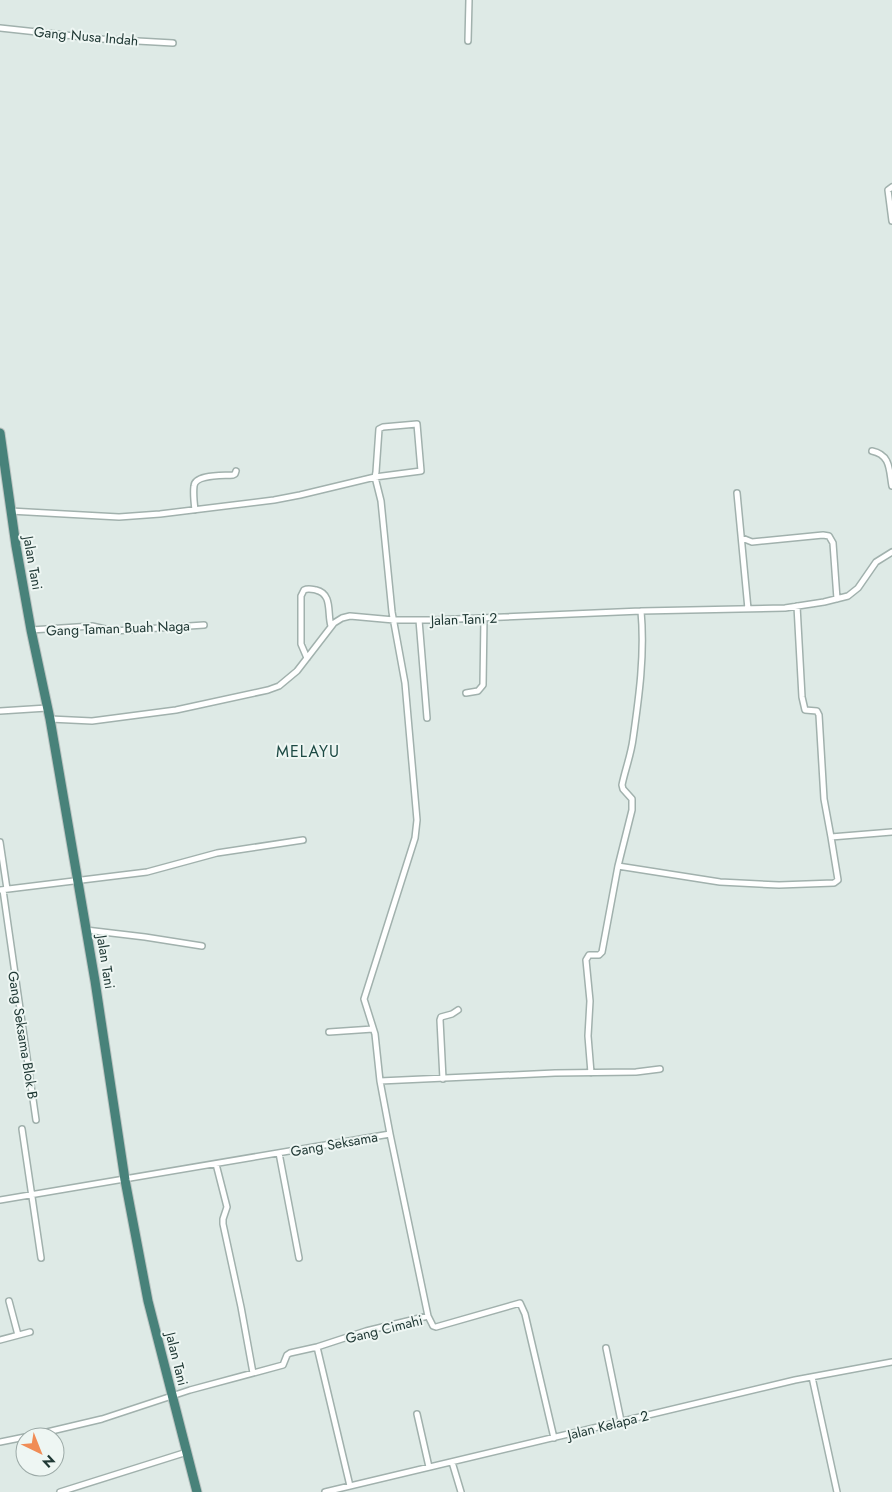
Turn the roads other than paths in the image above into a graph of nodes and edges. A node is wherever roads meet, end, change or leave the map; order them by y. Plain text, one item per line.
1 (469, 0) edge
2 (0, 28) edge
3 (468, 41) dead end
4 (172, 44) dead end
5 (892, 187) edge
6 (892, 221) edge
7 (0, 433) edge
8 (872, 451) dead end
9 (236, 471) dead end
10 (891, 474) edge
11 (375, 477) junction
12 (892, 486) edge
13 (737, 493) dead end
14 (4, 499) edge
15 (195, 510) junction
16 (10, 511) junction
17 (742, 538) junction
18 (892, 552) edge
19 (838, 599) junction
20 (797, 606) junction
21 (748, 610) junction
22 (641, 611) junction
23 (484, 618) junction
24 (394, 620) junction
25 (419, 620) junction
26 (204, 625) dead end
27 (331, 626) junction
28 (31, 630) junction
29 (307, 658) junction
30 (466, 693) dead end
31 (47, 708) junction
32 (0, 711) edge
33 (427, 718) dead end
34 (50, 719) junction
35 (892, 832) edge
36 (831, 837) junction
37 (303, 840) dead end
38 (0, 842) edge
39 (618, 866) junction
40 (78, 880) junction
41 (3, 890) edge
42 (86, 930) junction
43 (202, 946) dead end
44 (458, 1010) dead end
45 (373, 1028) junction
46 (329, 1032) dead end
47 (660, 1069) dead end
48 (591, 1073) junction
49 (443, 1079) junction
50 (380, 1081) junction
51 (36, 1120) dead end
52 (22, 1129) dead end
53 (390, 1134) junction
54 (279, 1153) junction
55 (216, 1164) junction
56 (125, 1180) junction
57 (30, 1196) junction
58 (0, 1200) edge
59 (41, 1258) dead end
60 (299, 1258) dead end
61 (9, 1301) dead end
62 (428, 1316) junction
63 (30, 1332) dead end
64 (18, 1335) junction
65 (0, 1340) edge
66 (317, 1347) junction
67 (606, 1348) dead end
68 (892, 1362) edge
69 (253, 1373) junction
70 (812, 1377) junction
71 (173, 1396) junction
72 (417, 1414) dead end
73 (621, 1421) junction
74 (65, 1428) edge
75 (554, 1438) junction
76 (15, 1439) edge
77 (0, 1442) edge
78 (188, 1452) junction
79 (452, 1462) junction
80 (429, 1467) junction
81 (350, 1486) junction
82 (60, 1492) edge
83 (197, 1492) edge
84 (325, 1492) edge
85 (461, 1492) edge
86 (837, 1492) edge

1 - 3 street
2 - 4 street, Gang Nusa Indah
5 - 6 street
7 - 14 highway, Jalan Tani
8 - 10 street
9 - 15 street
10 - 12 street
11 - 11 street
11 - 15 street
11 - 24 street
13 - 17 street
14 - 16 highway, Jalan Tani
15 - 16 street
16 - 28 highway, Jalan Tani
17 - 19 street
17 - 21 street
18 - 19 street, Jalan Tani 2
19 - 20 street, Jalan Tani 2
20 - 21 street, Jalan Tani 2
20 - 36 street
21 - 22 street, Jalan Tani 2
22 - 23 street, Jalan Tani 2
22 - 39 street
23 - 25 street, Jalan Tani 2
23 - 30 street
24 - 25 street, Jalan Tani 2
24 - 27 street, Jalan Tani 2
24 - 45 street
25 - 33 street
26 - 28 street, Gang Taman Buah Naga
27 - 29 street, Jalan Tani 2
27 - 29 street
28 - 31 highway, Jalan Tani
29 - 34 street, Jalan Tani 2
31 - 32 street
31 - 34 highway, Jalan Tani
34 - 40 highway, Jalan Tani
35 - 36 street
36 - 39 street
37 - 40 street
38 - 41 street, Gang Seksama Blok B
39 - 48 street
40 - 41 street
40 - 42 highway, Jalan Tani
41 - 51 street, Gang Seksama Blok B
42 - 43 street
42 - 56 highway, Jalan Tani
44 - 49 street
45 - 46 street
45 - 50 street
47 - 48 street
48 - 49 street
49 - 50 street
50 - 53 street
52 - 57 street
53 - 54 street, Gang Seksama
53 - 62 street, Gang Seksama
54 - 55 street, Gang Seksama
54 - 60 street
55 - 56 street, Gang Seksama
55 - 69 street
56 - 57 street, Gang Seksama
56 - 71 highway, Jalan Tani
57 - 58 street, Gang Seksama
57 - 59 street
61 - 64 street
62 - 66 street, Gang Cimahi
62 - 75 street, Gang Cimahi
63 - 64 street
64 - 65 street
66 - 69 street, Gang Cimahi
66 - 81 street
67 - 73 street
68 - 70 street, Jalan Kelapa 2
69 - 71 street, Gang Cimahi
70 - 73 street, Jalan Kelapa 2
70 - 86 street
71 - 74 street, Gang Cimahi
71 - 78 highway, Jalan Tani
72 - 80 street
73 - 75 street, Jalan Kelapa 2
75 - 79 street, Jalan Kelapa 2
76 - 77 street, Gang Cimahi
78 - 82 street
78 - 83 highway, Jalan Tani
79 - 80 street, Jalan Kelapa 2
79 - 85 street
80 - 81 street, Jalan Kelapa 2
81 - 84 street, Jalan Kelapa 2

